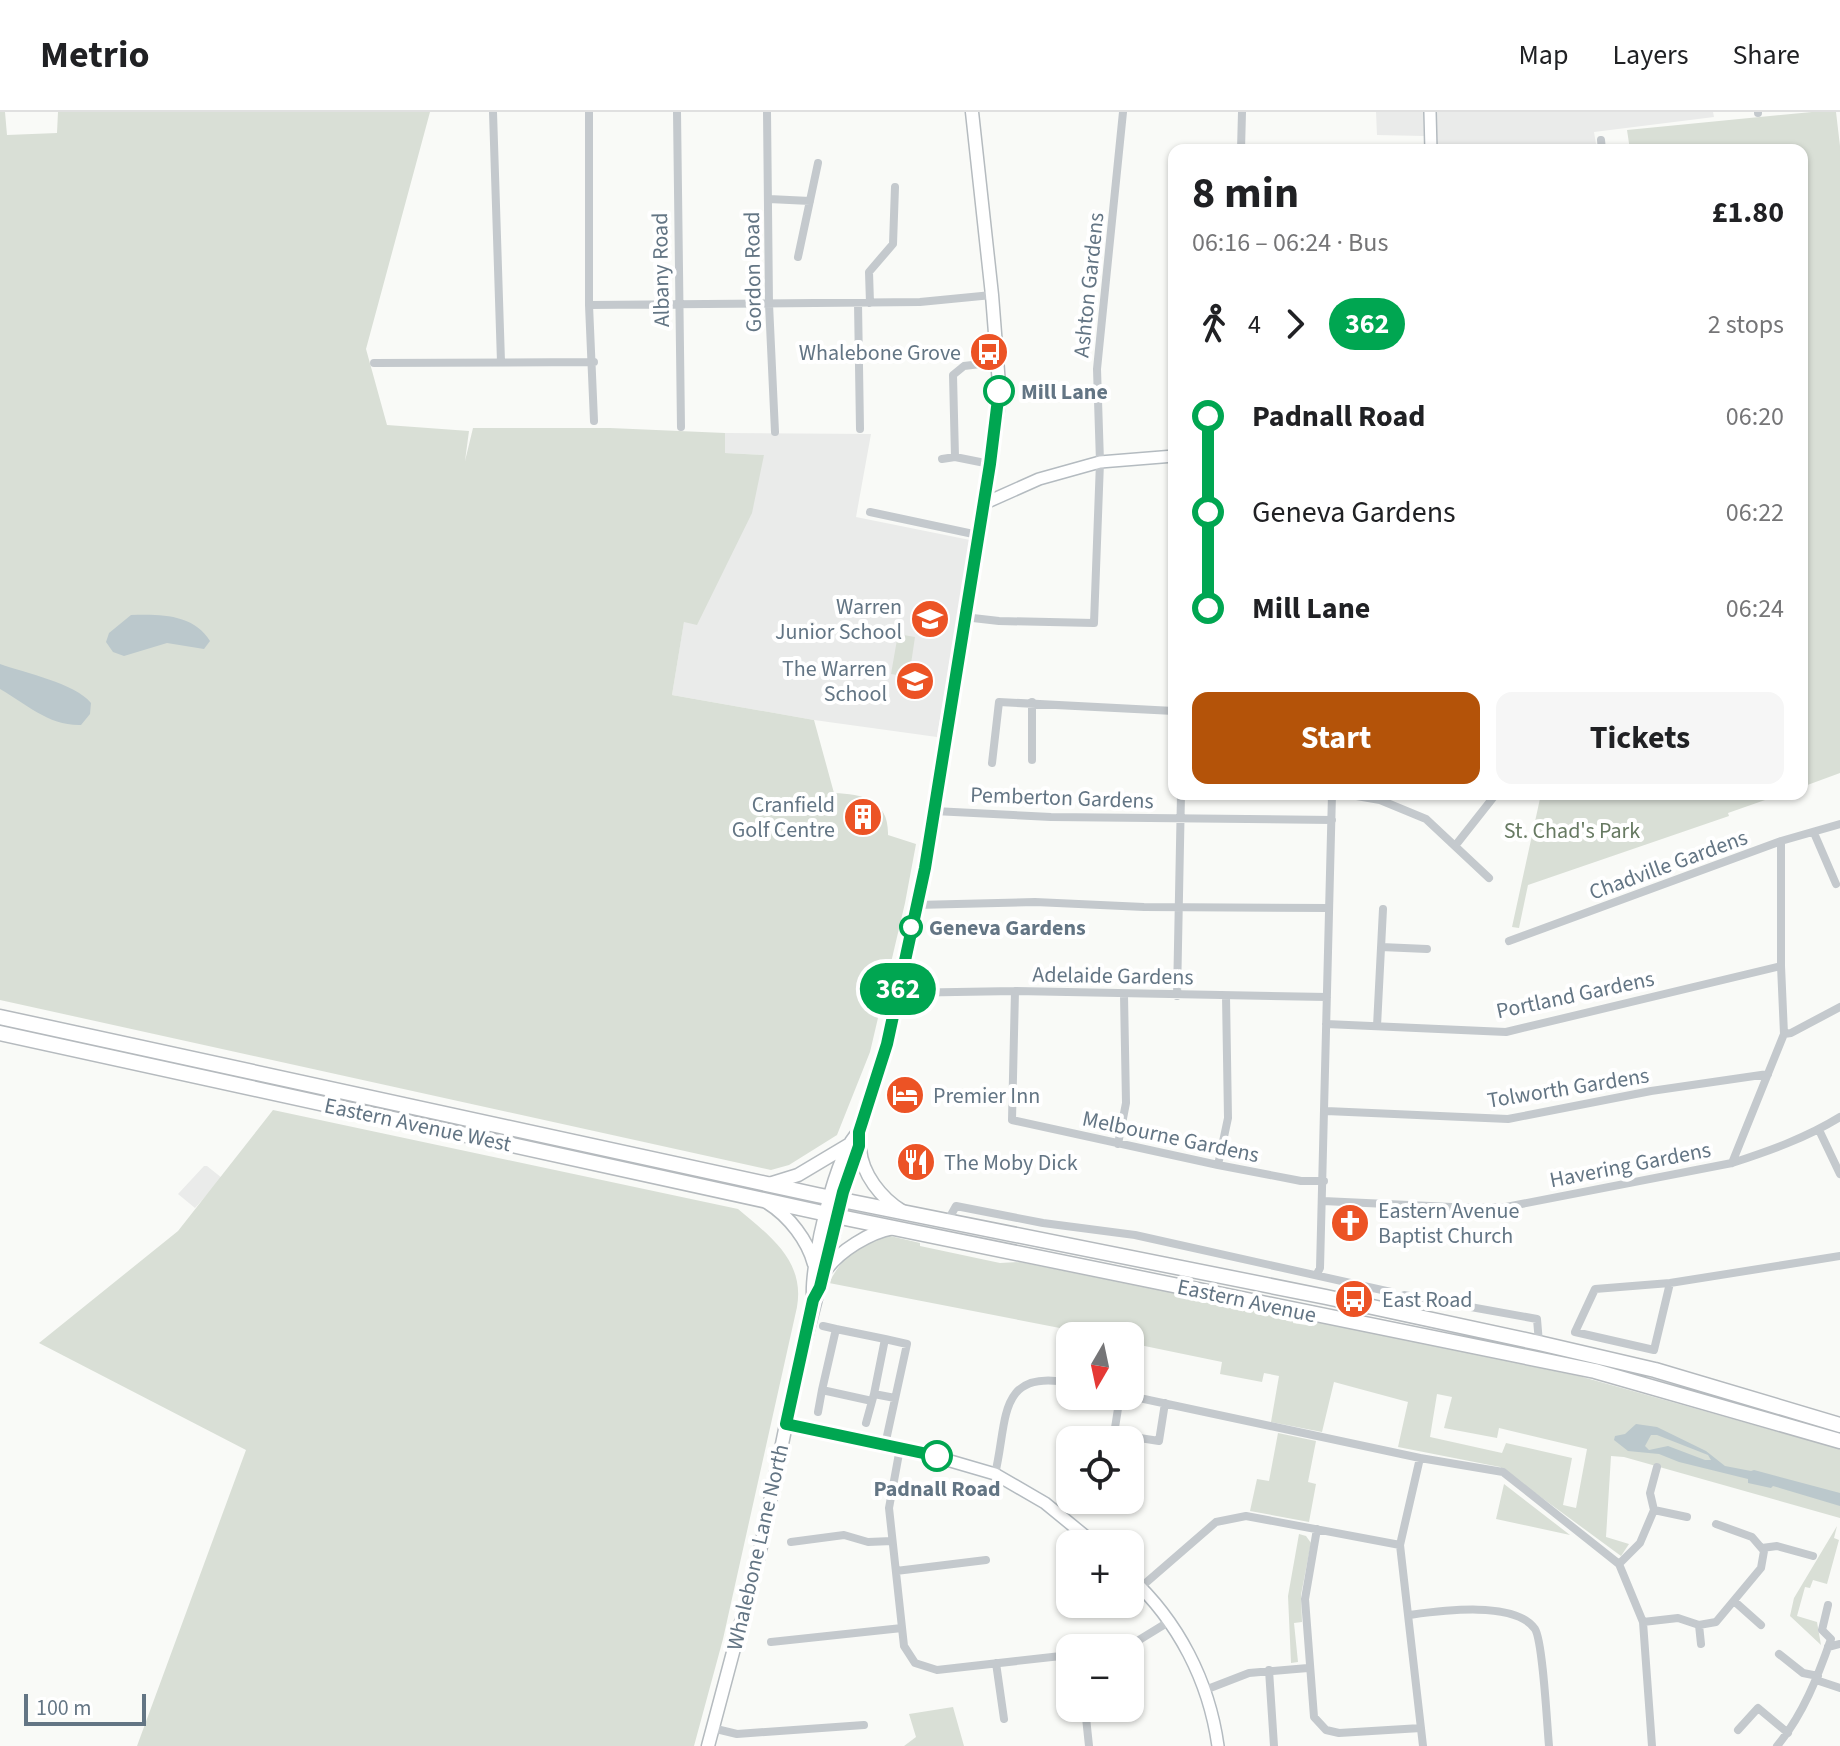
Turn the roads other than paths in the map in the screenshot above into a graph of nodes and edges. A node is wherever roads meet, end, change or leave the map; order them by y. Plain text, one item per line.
1 (493, 112) edge
2 (589, 112) edge
3 (677, 112) edge
4 (767, 112) edge
5 (972, 112) edge
6 (1123, 112) edge
7 (1242, 112) edge
8 (1430, 112) edge
9 (1241, 144) edge
10 (1431, 144) edge
11 (818, 163) dead end
12 (895, 187) dead end
13 (769, 199) junction
14 (810, 201) junction
15 (798, 257) dead end
16 (992, 295) junction
17 (858, 303) junction
18 (870, 303) junction
19 (678, 304) junction
20 (769, 304) junction
21 (589, 305) junction
22 (501, 362) junction
23 (594, 362) junction
24 (997, 362) junction
25 (374, 363) dead end
26 (594, 421) dead end
27 (681, 427) dead end
28 (860, 429) dead end
29 (775, 432) dead end
30 (1168, 456) edge
31 (955, 457) junction
32 (942, 459) dead end
33 (1100, 462) junction
34 (990, 464) junction
35 (983, 504) junction
36 (870, 512) dead end
37 (978, 535) junction
38 (964, 617) junction
39 (1032, 702) junction
40 (1168, 711) edge
41 (1032, 760) dead end
42 (992, 763) dead end
43 (1180, 800) edge
44 (1332, 800) edge
45 (1380, 800) edge
46 (1491, 800) edge
47 (934, 811) junction
48 (1179, 818) junction
49 (1332, 820) junction
50 (1840, 824) edge
51 (1814, 833) junction
52 (1781, 841) junction
53 (1455, 846) junction
54 (1489, 878) dead end
55 (1836, 884) dead end
56 (916, 905) junction
57 (1179, 907) junction
58 (1329, 908) junction
59 (1383, 909) dead end
60 (1509, 941) dead end
61 (1381, 947) junction
62 (1427, 949) dead end
63 (1781, 966) junction
64 (1015, 991) junction
65 (897, 993) junction
66 (1124, 995) junction
67 (1177, 996) junction
68 (1226, 996) junction
69 (1327, 997) junction
70 (1840, 1007) edge
71 (0, 1017) edge
72 (1326, 1024) junction
73 (1377, 1026) junction
74 (0, 1033) edge
75 (1784, 1034) junction
76 (1768, 1074) junction
77 (1326, 1111) junction
78 (1840, 1117) edge
79 (1819, 1130) junction
80 (856, 1141) junction
81 (1118, 1144) junction
82 (644, 1157) junction
83 (1732, 1163) junction
84 (1218, 1165) junction
85 (1840, 1174) edge
86 (1324, 1181) junction
87 (766, 1184) junction
88 (751, 1196) junction
89 (1323, 1201) junction
90 (833, 1207) junction
91 (911, 1214) junction
92 (947, 1222) junction
93 (900, 1229) junction
94 (1840, 1256) edge
95 (1119, 1274) junction
96 (1317, 1274) junction
97 (818, 1276) junction
98 (1670, 1283) junction
99 (1391, 1292) dead end
100 (1394, 1312) junction
101 (823, 1326) dead end
102 (836, 1329) junction
103 (885, 1339) junction
104 (1539, 1343) junction
105 (1056, 1380) edge
106 (822, 1390) junction
107 (873, 1397) junction
108 (895, 1398) junction
109 (1144, 1399) edge
110 (1165, 1403) junction
111 (1118, 1410) edge
112 (818, 1412) dead end
113 (866, 1423) dead end
114 (786, 1424) junction
115 (1840, 1425) edge
116 (1840, 1441) edge
117 (885, 1445) junction
118 (900, 1448) junction
119 (1420, 1458) junction
120 (1657, 1467) dead end
121 (995, 1474) junction
122 (1654, 1510) junction
123 (1687, 1517) dead end
124 (1716, 1524) dead end
125 (1317, 1529) junction
126 (1078, 1530) edge
127 (892, 1541) junction
128 (791, 1542) dead end
129 (1400, 1545) junction
130 (1762, 1548) junction
131 (1813, 1556) dead end
132 (986, 1560) dead end
133 (1619, 1564) junction
134 (896, 1571) junction
135 (1144, 1584) edge
136 (1144, 1591) edge
137 (1734, 1601) junction
138 (1828, 1605) dead end
139 (1409, 1615) junction
140 (1170, 1621) junction
141 (1643, 1622) junction
142 (1699, 1625) junction
143 (1761, 1625) dead end
144 (902, 1628) junction
145 (1144, 1637) edge
146 (771, 1642) dead end
147 (1830, 1643) junction
148 (1701, 1644) dead end
149 (1840, 1644) edge
150 (1779, 1654) dead end
151 (1056, 1657) edge
152 (996, 1663) junction
153 (1308, 1668) junction
154 (1269, 1670) junction
155 (1817, 1678) junction
156 (1840, 1688) edge
157 (1205, 1690) junction
158 (1004, 1719) dead end
159 (1086, 1722) edge
160 (864, 1725) dead end
161 (712, 1728) junction
162 (1421, 1728) junction
163 (1738, 1730) dead end
164 (1788, 1733) junction
165 (708, 1746) edge
166 (1089, 1746) edge
167 (1218, 1746) edge
168 (1274, 1746) edge
169 (1423, 1746) edge
170 (1549, 1746) edge
171 (1652, 1746) edge
172 (1777, 1746) edge

1 - 22 street
2 - 21 street
3 - 19 street, Albany Road
4 - 13 street, Gordon Road
5 - 16 main road, Whalebone Lane North
6 - 33 street, Ashton Gardens
7 - 9 street
8 - 10 street
11 - 14 street
12 - 18 street
13 - 14 street
13 - 20 street, Gordon Road
14 - 15 street
16 - 18 street
16 - 24 main road, Whalebone Lane North
17 - 18 street
17 - 20 street
17 - 28 street
19 - 20 street
19 - 21 street
19 - 27 street, Albany Road
20 - 29 street, Gordon Road
21 - 23 street
22 - 23 street
22 - 25 street
23 - 26 street
24 - 31 street
24 - 34 main road, Whalebone Lane North
30 - 33 street
31 - 32 street
31 - 34 street
33 - 35 street
33 - 38 street, Ashton Gardens
34 - 35 main road, Whalebone Lane North
35 - 37 main road, Whalebone Lane North
36 - 37 street
37 - 38 main road, Whalebone Lane North
38 - 47 main road, Whalebone Lane North
39 - 40 street
39 - 41 street
39 - 42 street
43 - 48 street
44 - 49 street
45 - 53 street
46 - 53 street
47 - 48 street, Pemberton Gardens
47 - 56 main road, Whalebone Lane North
48 - 49 street, Pemberton Gardens
48 - 57 street
49 - 58 street
50 - 51 street, Chadville Gardens
51 - 52 street, Chadville Gardens
51 - 55 street
52 - 60 street, Chadville Gardens
52 - 63 street
53 - 54 street
56 - 57 street
56 - 65 main road, Whalebone Lane North
57 - 58 street
57 - 67 street
58 - 69 street
59 - 61 street
61 - 62 street
61 - 73 street
63 - 73 street, Portland Gardens
63 - 75 street
64 - 65 street, Adelaide Gardens
64 - 66 street, Adelaide Gardens
64 - 81 street, Melbourne Gardens
65 - 80 main road, Whalebone Lane North
66 - 67 street, Adelaide Gardens
66 - 81 street
67 - 68 street, Adelaide Gardens
68 - 69 street, Adelaide Gardens
68 - 84 street
69 - 72 street
70 - 75 street
71 - 82 highway, Eastern Avenue West
72 - 73 street, Portland Gardens
72 - 77 street
74 - 88 highway, Eastern Avenue West
75 - 76 street
76 - 77 street, Tolworth Gardens
76 - 83 street
77 - 86 street
78 - 79 street, Havering Gardens
79 - 83 street, Havering Gardens
79 - 85 street
80 - 87 main road
80 - 90 main road, Whalebone Lane North
80 - 91 main road
81 - 84 street, Melbourne Gardens
82 - 87 highway, Eastern Avenue West
82 - 90 highway
83 - 89 street, Havering Gardens
84 - 86 street, Melbourne Gardens
86 - 89 street
87 - 90 highway, Eastern Avenue West
88 - 90 highway, Eastern Avenue West
88 - 97 main road
89 - 96 street
90 - 91 highway, Eastern Avenue
90 - 93 highway, Eastern Avenue
90 - 95 highway
90 - 97 main road, Whalebone Lane North
91 - 92 highway, Eastern Avenue
92 - 96 street, Eastern Avenue
92 - 100 highway, Eastern Avenue
93 - 95 highway, Eastern Avenue
93 - 97 main road
94 - 98 street
95 - 116 highway, Eastern Avenue
96 - 99 street
97 - 114 main road, Whalebone Lane North
98 - 98 street
100 - 104 highway, Eastern Avenue
100 - 104 street
101 - 102 street
102 - 103 street
102 - 106 street
103 - 107 street
103 - 108 street
104 - 115 highway, Eastern Avenue
105 - 121 street
106 - 107 street
106 - 112 street
107 - 108 street
107 - 113 street
108 - 117 street
109 - 110 street
110 - 111 street
110 - 119 street
114 - 117 street
114 - 161 main road, Whalebone Lane North
117 - 118 street
118 - 121 street
118 - 127 street
119 - 129 street
119 - 133 street
120 - 122 street
121 - 126 street
122 - 123 street
122 - 133 street
124 - 130 street
125 - 129 street
125 - 135 street
125 - 153 street
127 - 128 street
127 - 134 street
129 - 139 street
130 - 131 street
130 - 137 street
132 - 134 street
133 - 141 street
134 - 144 street
136 - 140 street
137 - 142 street
137 - 143 street
138 - 147 street
139 - 162 street
139 - 170 street
140 - 145 street
140 - 157 street
141 - 142 street
141 - 171 street
142 - 148 street
144 - 146 street
144 - 152 street
147 - 149 street
147 - 155 street
150 - 155 street
151 - 152 street
152 - 158 street
153 - 154 street
153 - 162 street
154 - 157 street
154 - 168 street
155 - 156 street
155 - 164 street
157 - 167 street
159 - 166 street
160 - 161 street
161 - 165 main road, Whalebone Lane North
162 - 169 street
163 - 164 street
164 - 172 street

